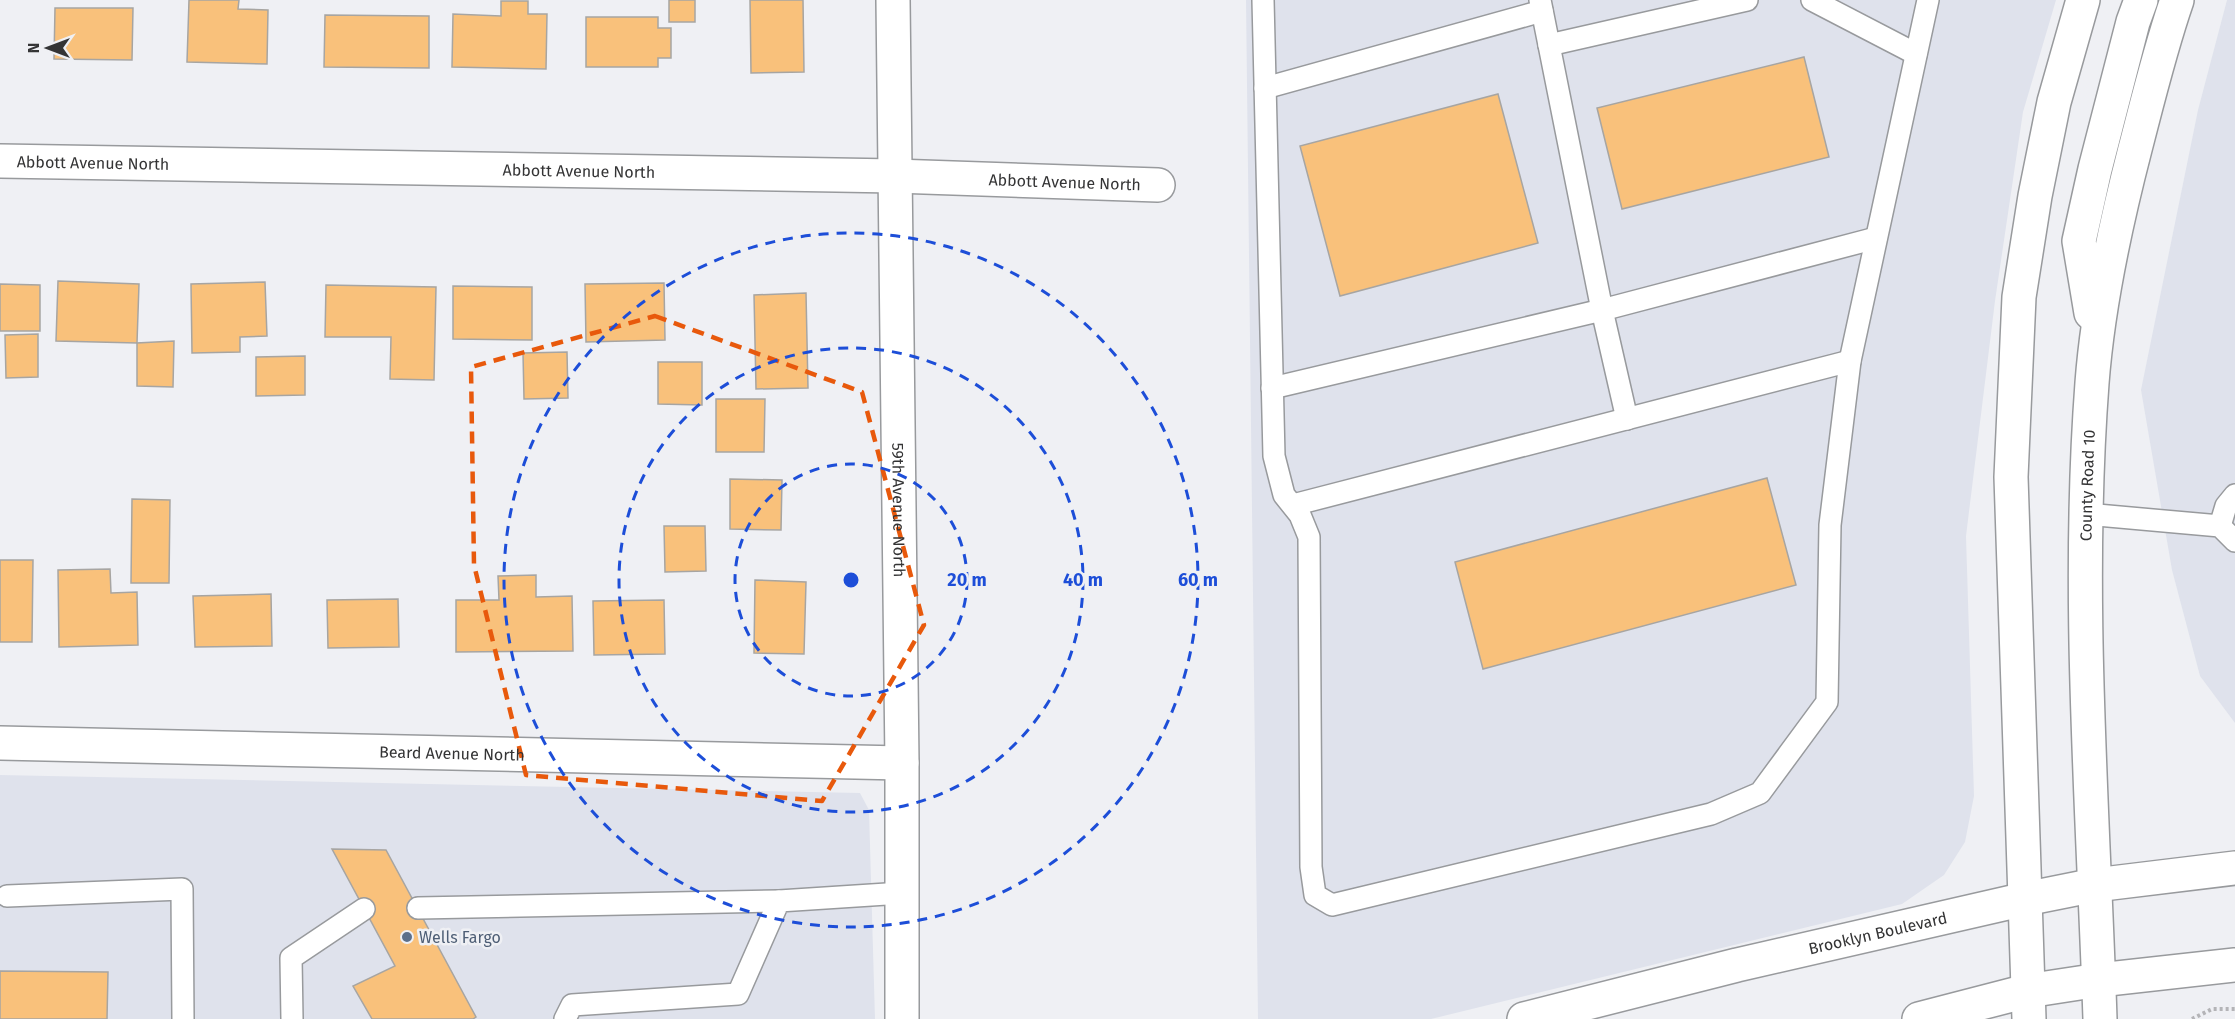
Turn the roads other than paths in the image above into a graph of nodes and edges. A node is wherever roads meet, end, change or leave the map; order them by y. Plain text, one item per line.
1 (893, 0) edge
2 (1263, 0) edge
3 (1747, 0) edge
4 (1812, 0) edge
5 (1928, 0) edge
6 (2083, 0) edge
7 (2141, 0) edge
8 (2176, 0) edge
9 (1541, 6) edge
10 (1549, 45) junction
11 (1916, 54) junction
12 (1265, 88) junction
13 (0, 161) edge
14 (895, 176) junction
15 (1158, 185) dead end
16 (1876, 238) junction
17 (1602, 310) junction
18 (2096, 344) junction
19 (1850, 361) junction
20 (1272, 388) junction
21 (1627, 419) junction
22 (2235, 495) edge
23 (1293, 505) junction
24 (2086, 514) junction
25 (2227, 533) edge
26 (0, 743) edge
27 (902, 763) junction
28 (2235, 868) edge
29 (2096, 885) junction
30 (902, 893) junction
31 (7, 896) dead end
32 (2025, 899) junction
33 (779, 901) junction
34 (418, 908) dead end
35 (364, 909) dead end
36 (2235, 965) edge
37 (2099, 980) junction
38 (2028, 1005) edge
39 (183, 1019) edge
40 (292, 1019) edge
41 (565, 1019) edge
42 (902, 1019) edge
43 (1524, 1019) edge
44 (1919, 1019) edge
45 (2100, 1019) edge

1 - 14 main road, 59th Avenue North
2 - 12 lane
3 - 10 lane
4 - 11 lane
5 - 11 lane
6 - 32 main road
7 - 18 main road
8 - 18 main road, County Road 10
9 - 10 lane
9 - 12 lane
10 - 17 lane
11 - 16 lane
12 - 20 lane
13 - 14 main road, Abbott Avenue North
14 - 15 main road, Abbott Avenue North
14 - 27 main road, 59th Avenue North
16 - 17 lane
16 - 19 lane
17 - 20 lane
17 - 21 lane
18 - 24 main road, County Road 10
19 - 21 lane
19 - 23 lane
20 - 23 lane
21 - 23 lane
22 - 25 lane
24 - 25 lane
24 - 29 main road, County Road 10
26 - 27 main road, Beard Avenue North
27 - 30 main road, 59th Avenue North
28 - 29 main road, Brooklyn Boulevard
29 - 32 main road, Brooklyn Boulevard
29 - 37 main road, County Road 10
30 - 33 lane
30 - 42 main road, 59th Avenue North
31 - 39 lane
32 - 38 main road
32 - 43 main road, Brooklyn Boulevard
33 - 34 lane
33 - 41 lane
35 - 40 lane
36 - 37 main road
37 - 38 main road
37 - 45 main road, County Road 10
38 - 44 main road

